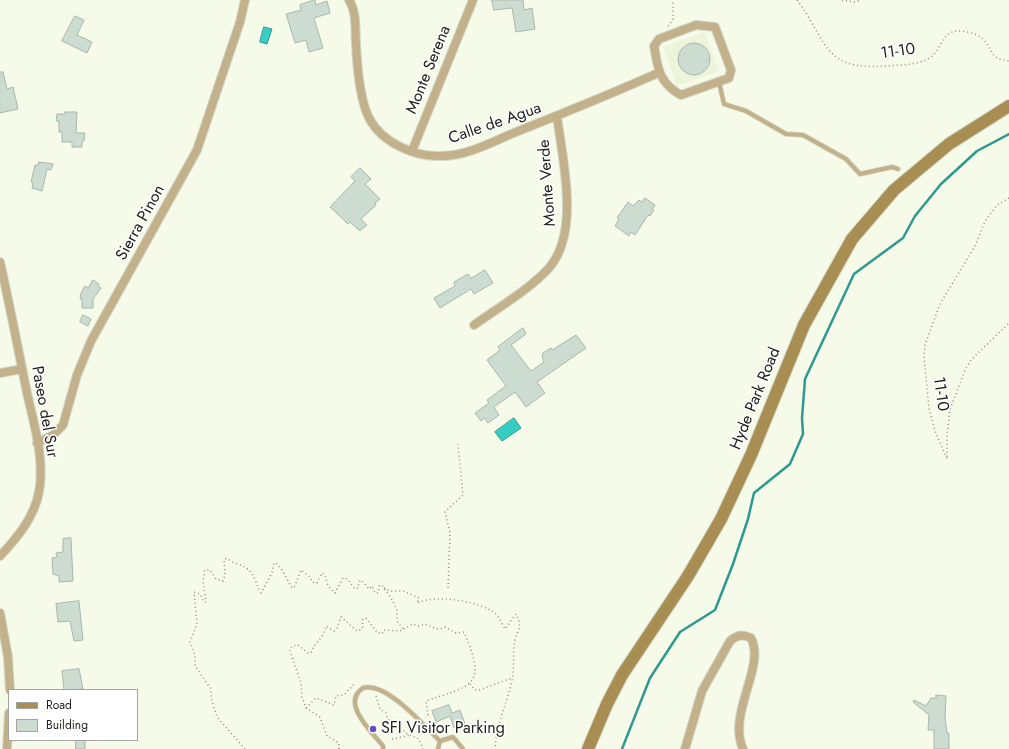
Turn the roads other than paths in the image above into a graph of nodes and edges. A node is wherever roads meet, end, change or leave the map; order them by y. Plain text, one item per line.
1 (245, 0) edge
2 (349, 0) edge
3 (473, 0) edge
4 (658, 73) junction
5 (720, 82) junction
6 (1009, 106) edge
7 (557, 117) junction
8 (412, 151) junction
9 (898, 169) dead end
10 (0, 262) edge
11 (474, 325) dead end
12 (22, 369) junction
13 (0, 373) edge
14 (38, 443) junction
15 (0, 556) edge
16 (0, 613) edge
17 (10, 689) edge
18 (8, 731) edge
19 (440, 741) junction
20 (7, 749) edge
21 (383, 749) edge
22 (438, 749) edge
23 (463, 749) edge
24 (588, 749) edge
25 (685, 749) edge
26 (743, 749) edge

1 - 14 street, Sierra Pinon
2 - 8 street, Calle de Agua
3 - 8 street, Monte Serena
4 - 5 street
4 - 5 street
4 - 7 street, Calle de Agua
5 - 9 lane
6 - 24 main road, Hyde Park Road
7 - 8 street, Calle de Agua
7 - 11 street, Monte Verde
10 - 12 street, Paseo del Sur
12 - 13 street
12 - 14 street, Paseo del Sur
14 - 15 street, Paseo del Sur
16 - 17 street
18 - 20 street
19 - 21 lane
19 - 22 lane
19 - 23 lane
25 - 26 street

